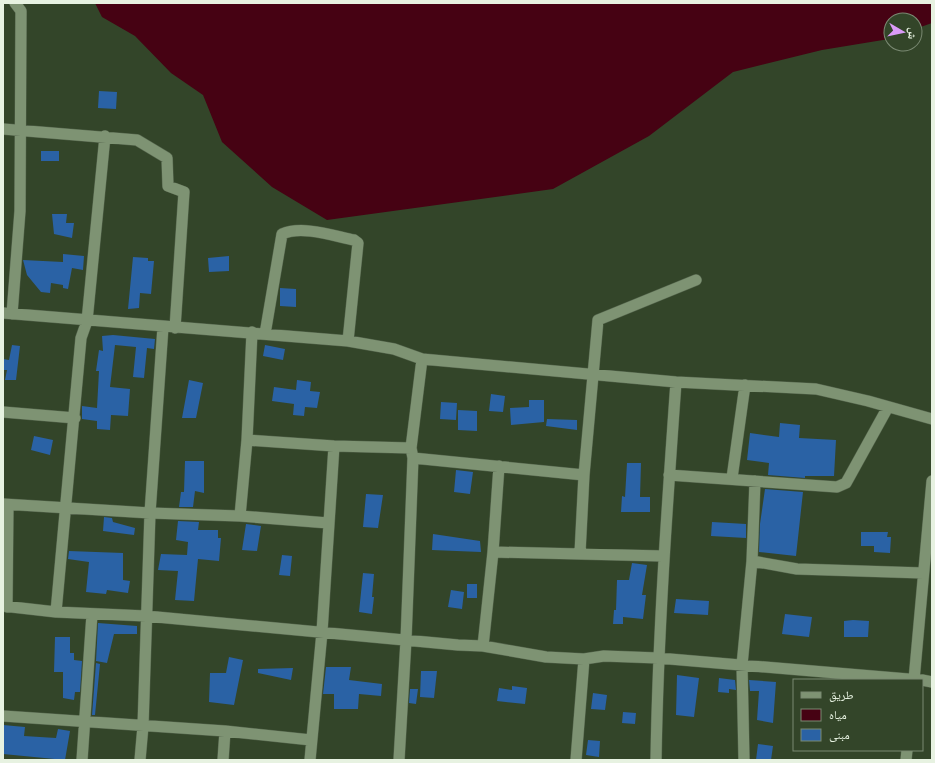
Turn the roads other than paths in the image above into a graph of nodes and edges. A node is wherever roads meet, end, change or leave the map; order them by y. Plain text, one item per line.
1 (15, 3) edge
2 (3, 129) edge
3 (21, 130) junction
4 (105, 136) junction
5 (696, 280) dead end
6 (8, 314) edge
7 (87, 320) junction
8 (163, 327) junction
9 (175, 328) junction
10 (252, 332) junction
11 (265, 334) junction
12 (348, 341) junction
13 (422, 359) junction
14 (593, 374) junction
15 (676, 382) junction
16 (745, 385) junction
17 (888, 407) junction
18 (3, 412) edge
19 (75, 418) junction
20 (932, 419) edge
21 (247, 440) junction
22 (334, 446) junction
23 (412, 453) junction
24 (499, 466) junction
25 (584, 475) junction
26 (669, 475) junction
27 (732, 478) junction
28 (754, 481) junction
29 (932, 482) edge
30 (6, 504) edge
31 (66, 508) junction
32 (150, 513) junction
33 (240, 516) junction
34 (328, 523) junction
35 (493, 552) junction
36 (580, 553) junction
37 (663, 556) junction
38 (752, 561) junction
39 (923, 573) junction
40 (5, 607) edge
41 (56, 612) junction
42 (92, 614) junction
43 (146, 616) junction
44 (322, 632) junction
45 (406, 640) junction
46 (483, 646) junction
47 (658, 658) junction
48 (584, 659) junction
49 (742, 665) junction
50 (905, 679) edge
51 (917, 679) edge
52 (3, 716) edge
53 (85, 721) junction
54 (143, 726) junction
55 (225, 731) junction
56 (311, 740) junction
57 (82, 760) edge
58 (140, 760) edge
59 (223, 760) edge
60 (310, 760) edge
61 (399, 760) edge
62 (576, 760) edge
63 (656, 760) edge
64 (744, 760) edge

1 - 3 street
2 - 3 street
3 - 4 street
3 - 6 street
4 - 7 street
4 - 9 street
5 - 14 street
6 - 7 street
7 - 8 street
7 - 19 street
8 - 9 street
8 - 32 street
9 - 10 street
10 - 11 street
10 - 21 street
11 - 12 street
11 - 12 street
12 - 13 street
13 - 14 street
13 - 23 street
14 - 15 street
14 - 25 street
15 - 16 street
15 - 26 street
16 - 17 street
16 - 27 street
17 - 20 street
17 - 28 street
18 - 19 street
19 - 31 street
21 - 22 street
21 - 33 street
22 - 23 street
22 - 34 street
23 - 24 street
23 - 45 street
24 - 25 street
24 - 35 street
25 - 36 street
26 - 27 street
26 - 37 street
27 - 28 street
28 - 38 street
29 - 39 street
30 - 31 street
30 - 40 street
31 - 32 street
31 - 41 street
32 - 33 street
32 - 43 street
33 - 34 street
34 - 44 street
35 - 36 street
35 - 46 street
36 - 37 street
37 - 47 street
38 - 39 street
38 - 49 street
39 - 51 street
40 - 41 street
41 - 42 street
42 - 43 street
42 - 53 street
43 - 44 street
43 - 54 street
44 - 45 street
44 - 56 street
45 - 46 street
45 - 61 street
46 - 48 street
47 - 48 street
47 - 49 street
47 - 63 street
48 - 62 street
49 - 50 street
49 - 64 street
52 - 53 street
53 - 54 street
53 - 57 street
54 - 55 street
54 - 58 street
55 - 56 street
55 - 59 street
56 - 60 street

